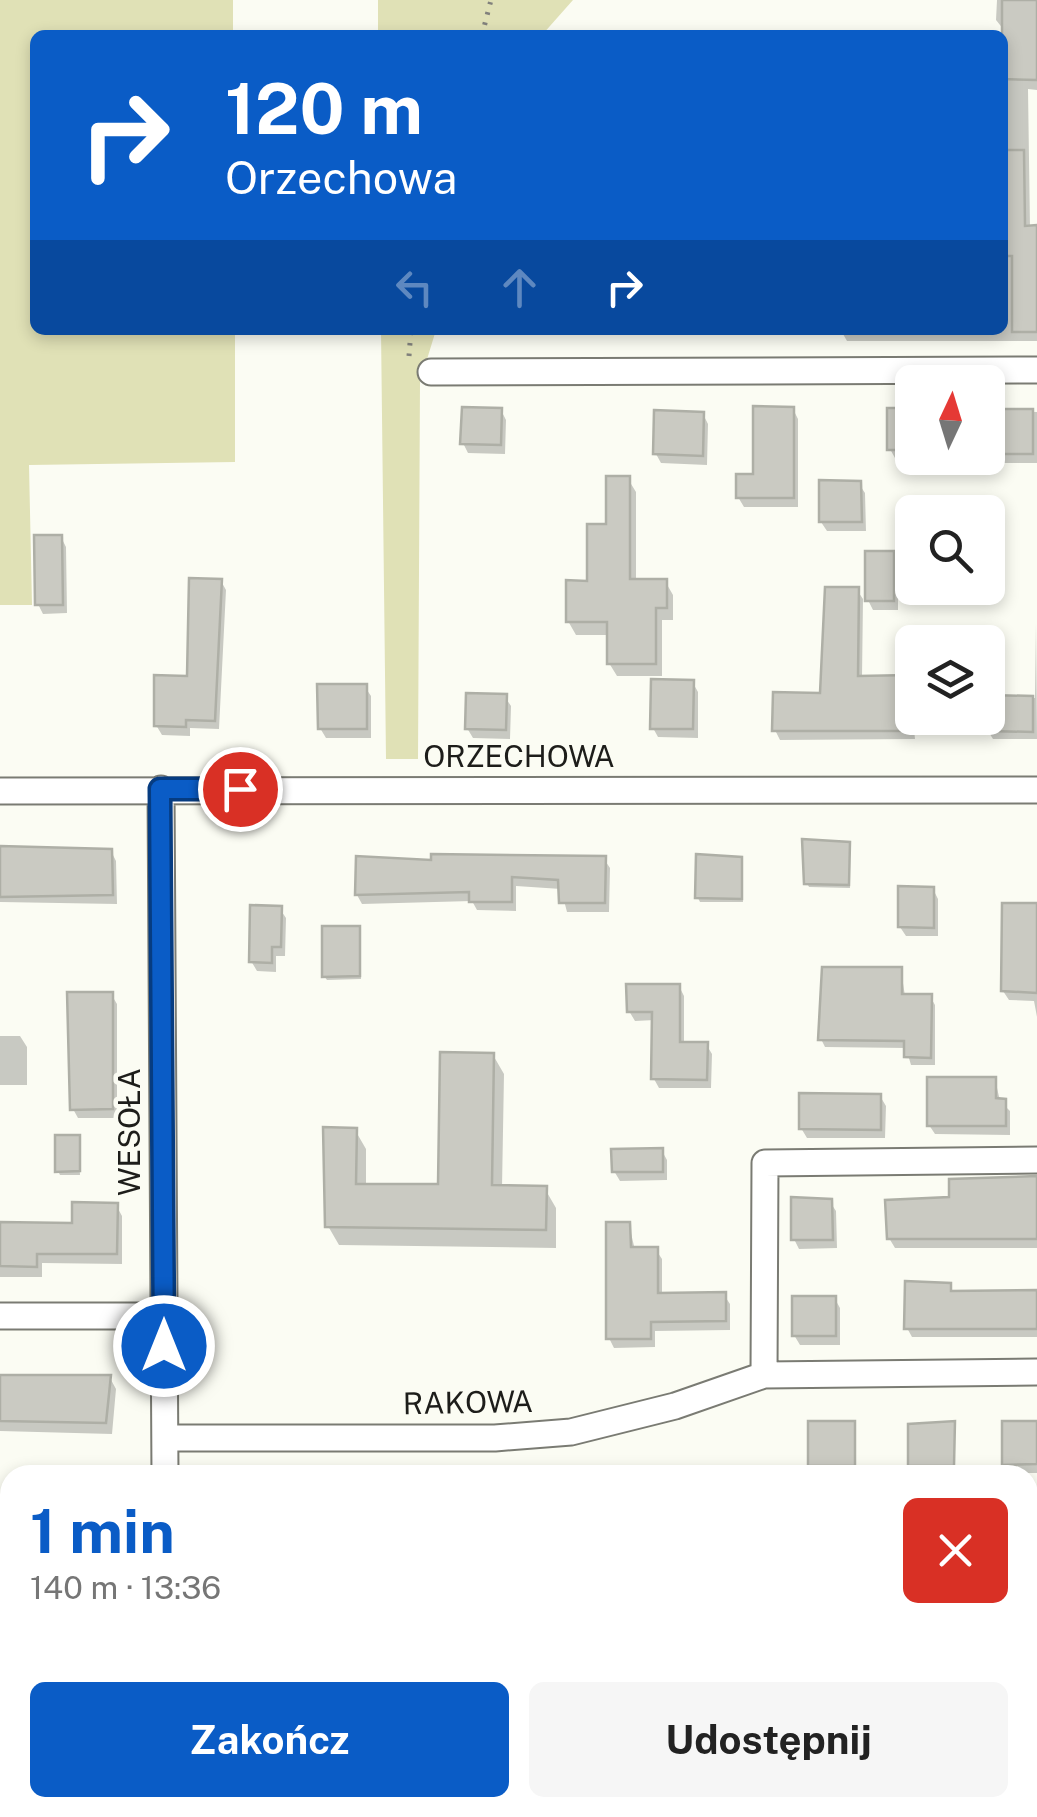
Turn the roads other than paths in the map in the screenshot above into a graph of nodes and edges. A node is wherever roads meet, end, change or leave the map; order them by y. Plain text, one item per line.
1 (1037, 370) edge
2 (432, 372) dead end
3 (160, 789) junction
4 (1037, 790) edge
5 (0, 791) edge
6 (1037, 1160) edge
7 (0, 1316) edge
8 (164, 1316) junction
9 (1037, 1372) edge
10 (764, 1374) junction
11 (165, 1438) junction
12 (165, 1465) edge

1 - 2 street
3 - 4 street, ORZECHOWA
3 - 5 street, ORZECHOWA
3 - 8 street, WESOŁA
6 - 10 street
7 - 8 street
8 - 11 street, WESOŁA
9 - 10 street, RAKOWA
10 - 11 street, RAKOWA
11 - 12 street, WESOŁA

